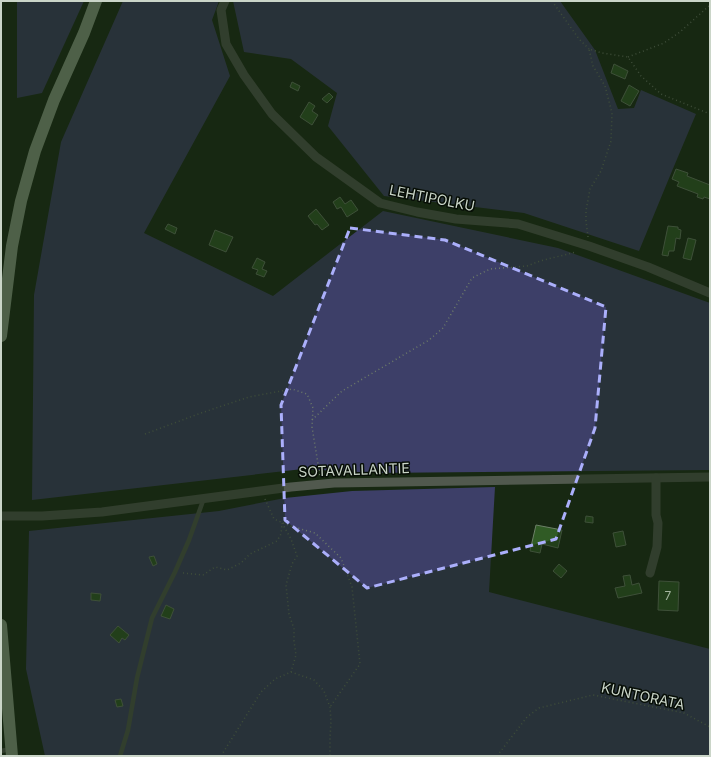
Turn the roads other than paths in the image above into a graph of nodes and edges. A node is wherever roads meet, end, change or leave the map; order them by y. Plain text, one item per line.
1 (96, 1) edge
2 (225, 1) edge
3 (710, 293) edge
4 (1, 336) edge
5 (710, 477) edge
6 (656, 478) junction
7 (204, 498) junction
8 (1, 516) edge
9 (650, 573) dead end
10 (1, 625) edge
11 (8, 752) edge
12 (120, 756) edge

1 - 4 highway
2 - 3 street, LEHTIPOLKU
5 - 6 street, SOTAVALLANTIE
6 - 7 street, SOTAVALLANTIE
6 - 9 street
7 - 8 street, SOTAVALLANTIE
7 - 12 lane
10 - 11 highway

